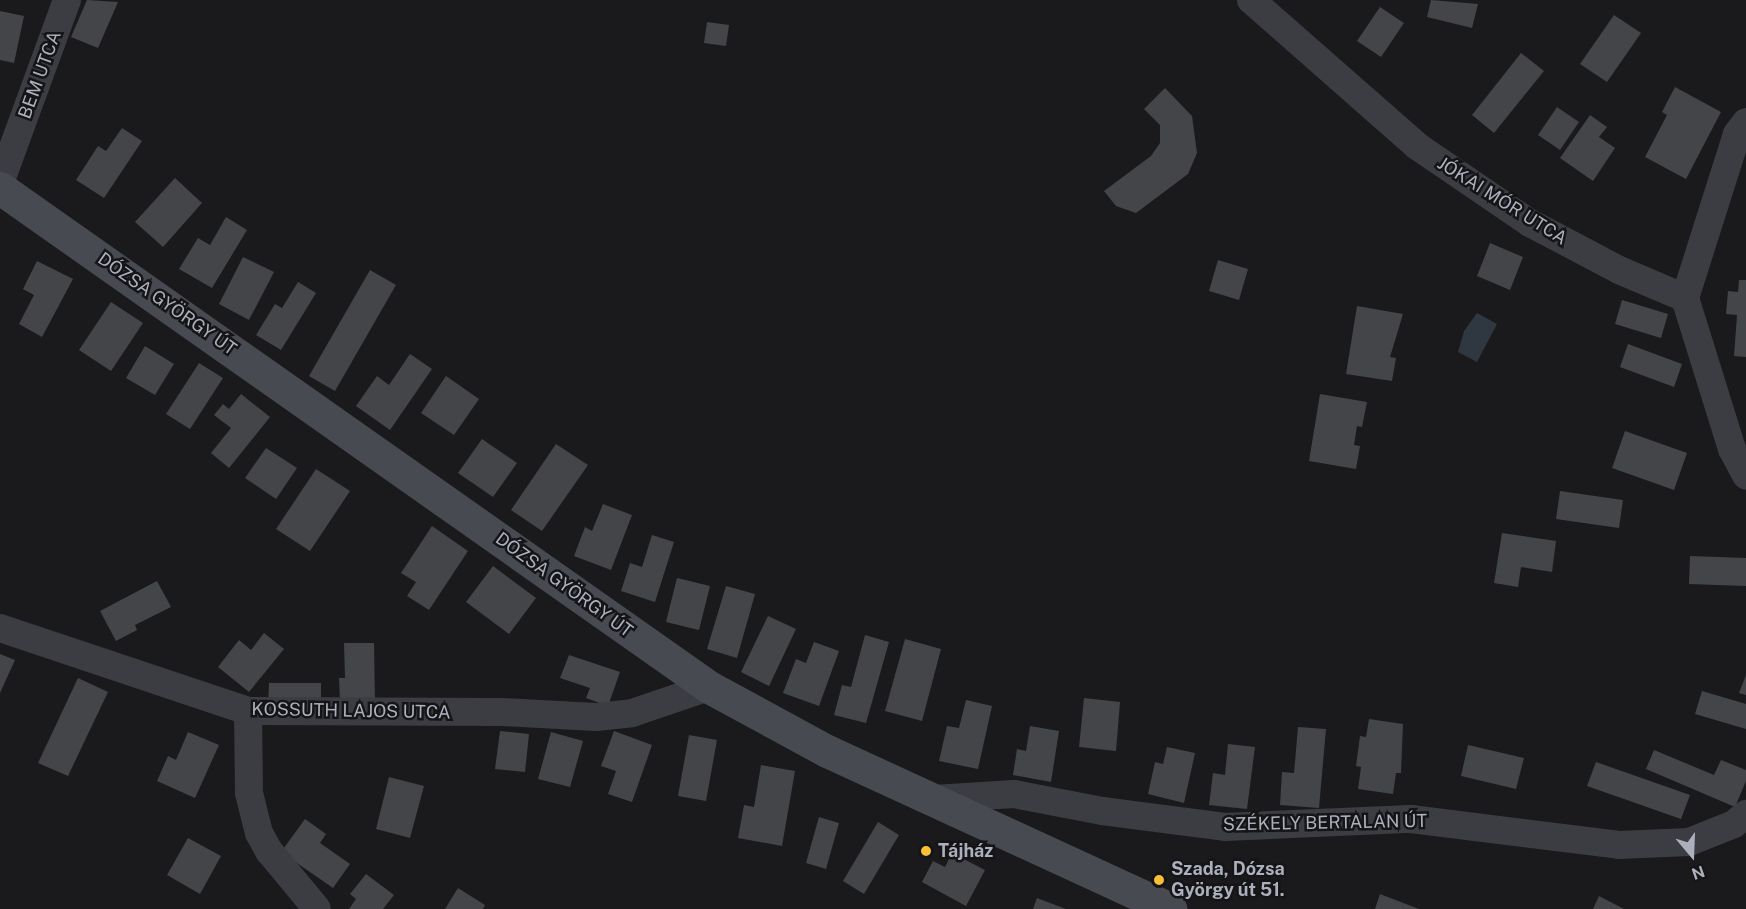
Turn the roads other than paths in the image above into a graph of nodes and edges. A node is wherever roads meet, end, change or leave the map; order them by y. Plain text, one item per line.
1 (67, 0) edge
2 (1251, 0) edge
3 (1746, 122) edge
4 (0, 186) edge
5 (1685, 298) junction
6 (1746, 475) edge
7 (0, 628) edge
8 (710, 687) junction
9 (248, 711) junction
10 (934, 799) junction
11 (1746, 814) edge
12 (317, 909) edge
13 (1170, 909) edge

1 - 4 street, BEM UTCA
2 - 5 street, JÓKAI MÓR UTCA
3 - 5 street
4 - 8 main road, DÓZSA GYÖRGY ÚT
5 - 6 street
7 - 9 street, KOSSUTH LAJOS UTCA
8 - 9 street, KOSSUTH LAJOS UTCA
8 - 10 main road, DÓZSA GYÖRGY ÚT
9 - 12 street
10 - 11 street, SZÉKELY BERTALAN ÚT
10 - 13 main road, DÓZSA GYÖRGY ÚT

